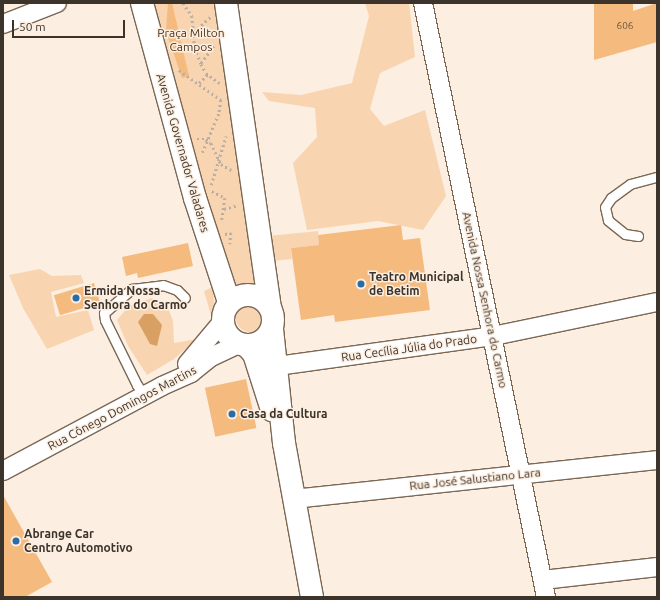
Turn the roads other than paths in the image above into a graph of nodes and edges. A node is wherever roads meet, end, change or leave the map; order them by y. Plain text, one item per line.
1 (56, 3) edge
2 (142, 3) edge
3 (423, 3) edge
4 (221, 7) edge
5 (3, 24) edge
6 (657, 177) edge
7 (638, 236) dead end
8 (185, 298) dead end
9 (657, 302) edge
10 (270, 307) junction
11 (226, 312) junction
12 (272, 329) junction
13 (493, 336) junction
14 (243, 345) junction
15 (277, 366) junction
16 (162, 386) junction
17 (146, 397) junction
18 (284, 444) junction
19 (657, 460) edge
20 (3, 472) edge
21 (522, 474) junction
22 (294, 498) junction
23 (657, 566) edge
24 (545, 588) edge
25 (312, 597) edge

1 - 5 street
2 - 11 street, Avenida Governador Valadares
3 - 13 street, Avenida Nossa Senhora do Carmo
4 - 10 street
6 - 7 lane
8 - 17 lane
9 - 13 street, Rua Cecília Júlia do Prado
10 - 11 street
10 - 12 street
11 - 14 street
11 - 16 street
12 - 14 street
12 - 15 street
13 - 15 street, Rua Cecília Júlia do Prado
13 - 21 street, Avenida Nossa Senhora do Carmo
14 - 16 street, Rua Cônego Domingos Martins
14 - 18 street
15 - 18 street
16 - 17 street, Rua Cônego Domingos Martins
17 - 20 street, Rua Cônego Domingos Martins
18 - 22 street
19 - 21 street, Rua José Salustiano Lara
21 - 22 street, Rua José Salustiano Lara
21 - 24 street, Avenida Nossa Senhora do Carmo
22 - 25 street
23 - 24 street

